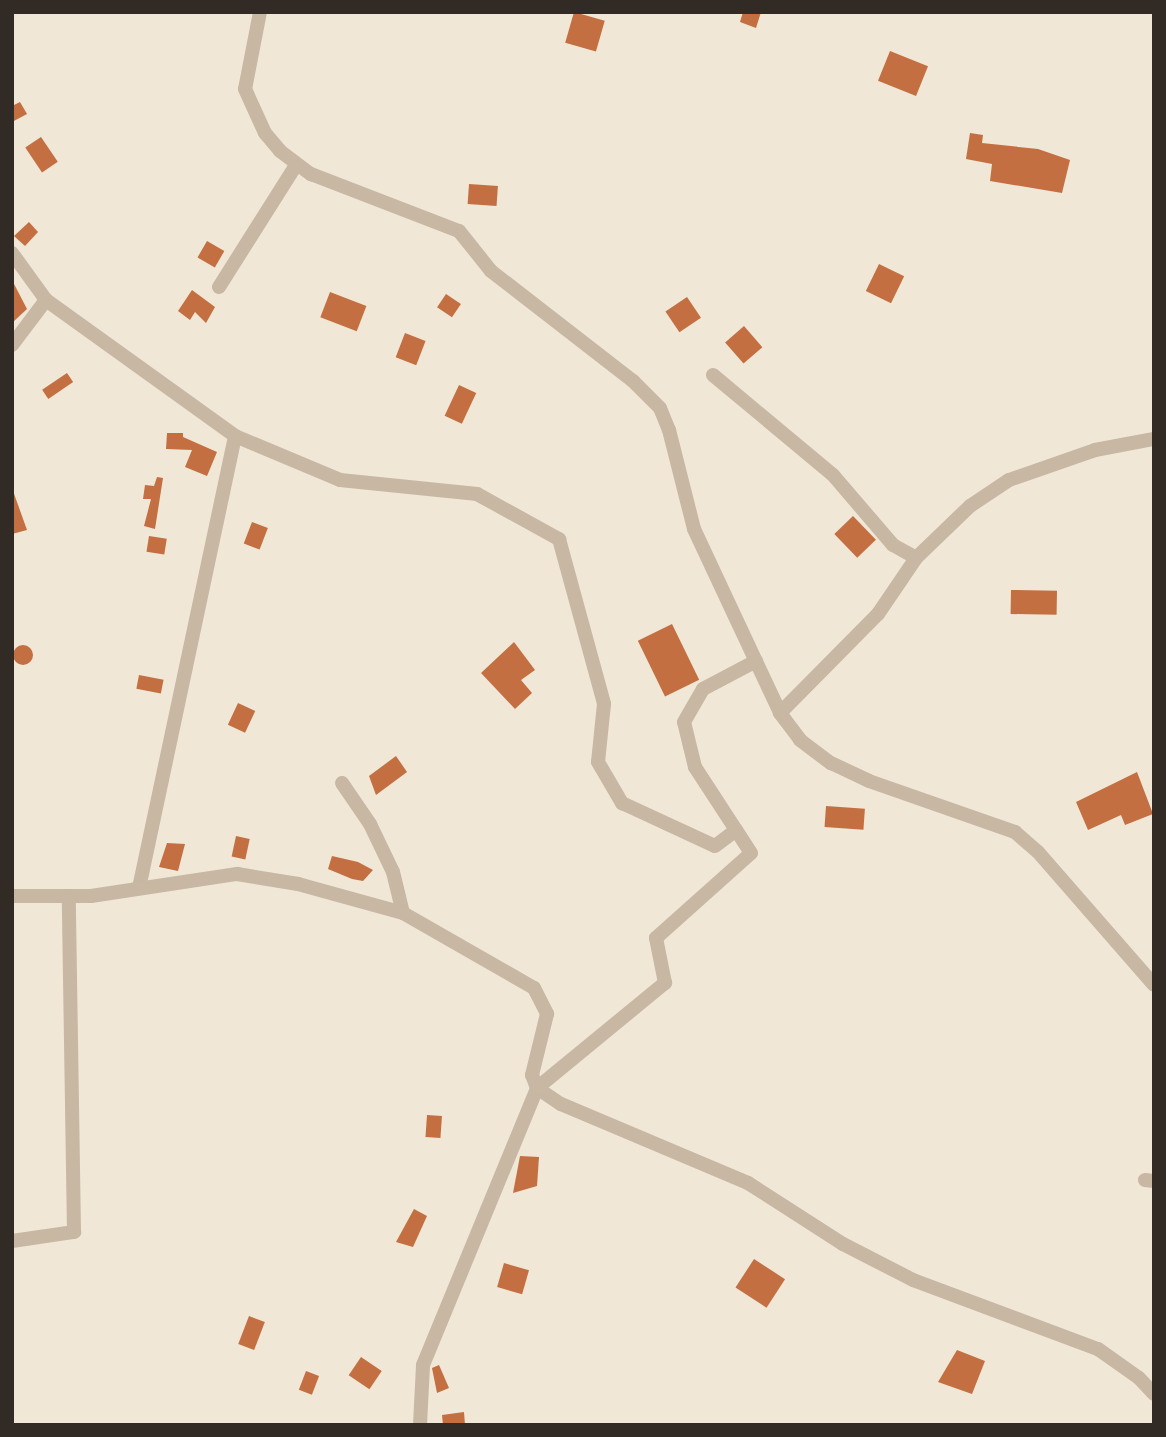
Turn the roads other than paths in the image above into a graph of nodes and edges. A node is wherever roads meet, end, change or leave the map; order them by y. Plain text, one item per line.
1 (260, 12) edge
2 (296, 165) junction
3 (12, 253) edge
4 (219, 288) dead end
5 (46, 300) junction
6 (12, 345) edge
7 (713, 375) dead end
8 (235, 436) junction
9 (1154, 439) edge
10 (916, 558) junction
11 (757, 661) junction
12 (780, 713) junction
13 (342, 782) dead end
14 (736, 830) junction
15 (139, 888) junction
16 (12, 896) edge
17 (69, 896) junction
18 (403, 913) junction
19 (1154, 985) edge
20 (537, 1088) junction
21 (12, 1241) edge
22 (1154, 1394) edge
23 (420, 1425) edge

1 - 2 street
2 - 4 street
2 - 11 street
3 - 5 street
5 - 6 street
5 - 8 street
7 - 10 street
8 - 14 street
8 - 15 street
9 - 10 street
10 - 12 street
11 - 12 street
11 - 14 street
12 - 19 street
13 - 18 street
14 - 20 street
15 - 17 street
15 - 18 street
16 - 17 street
17 - 21 street
18 - 20 street
20 - 22 street
20 - 23 street

